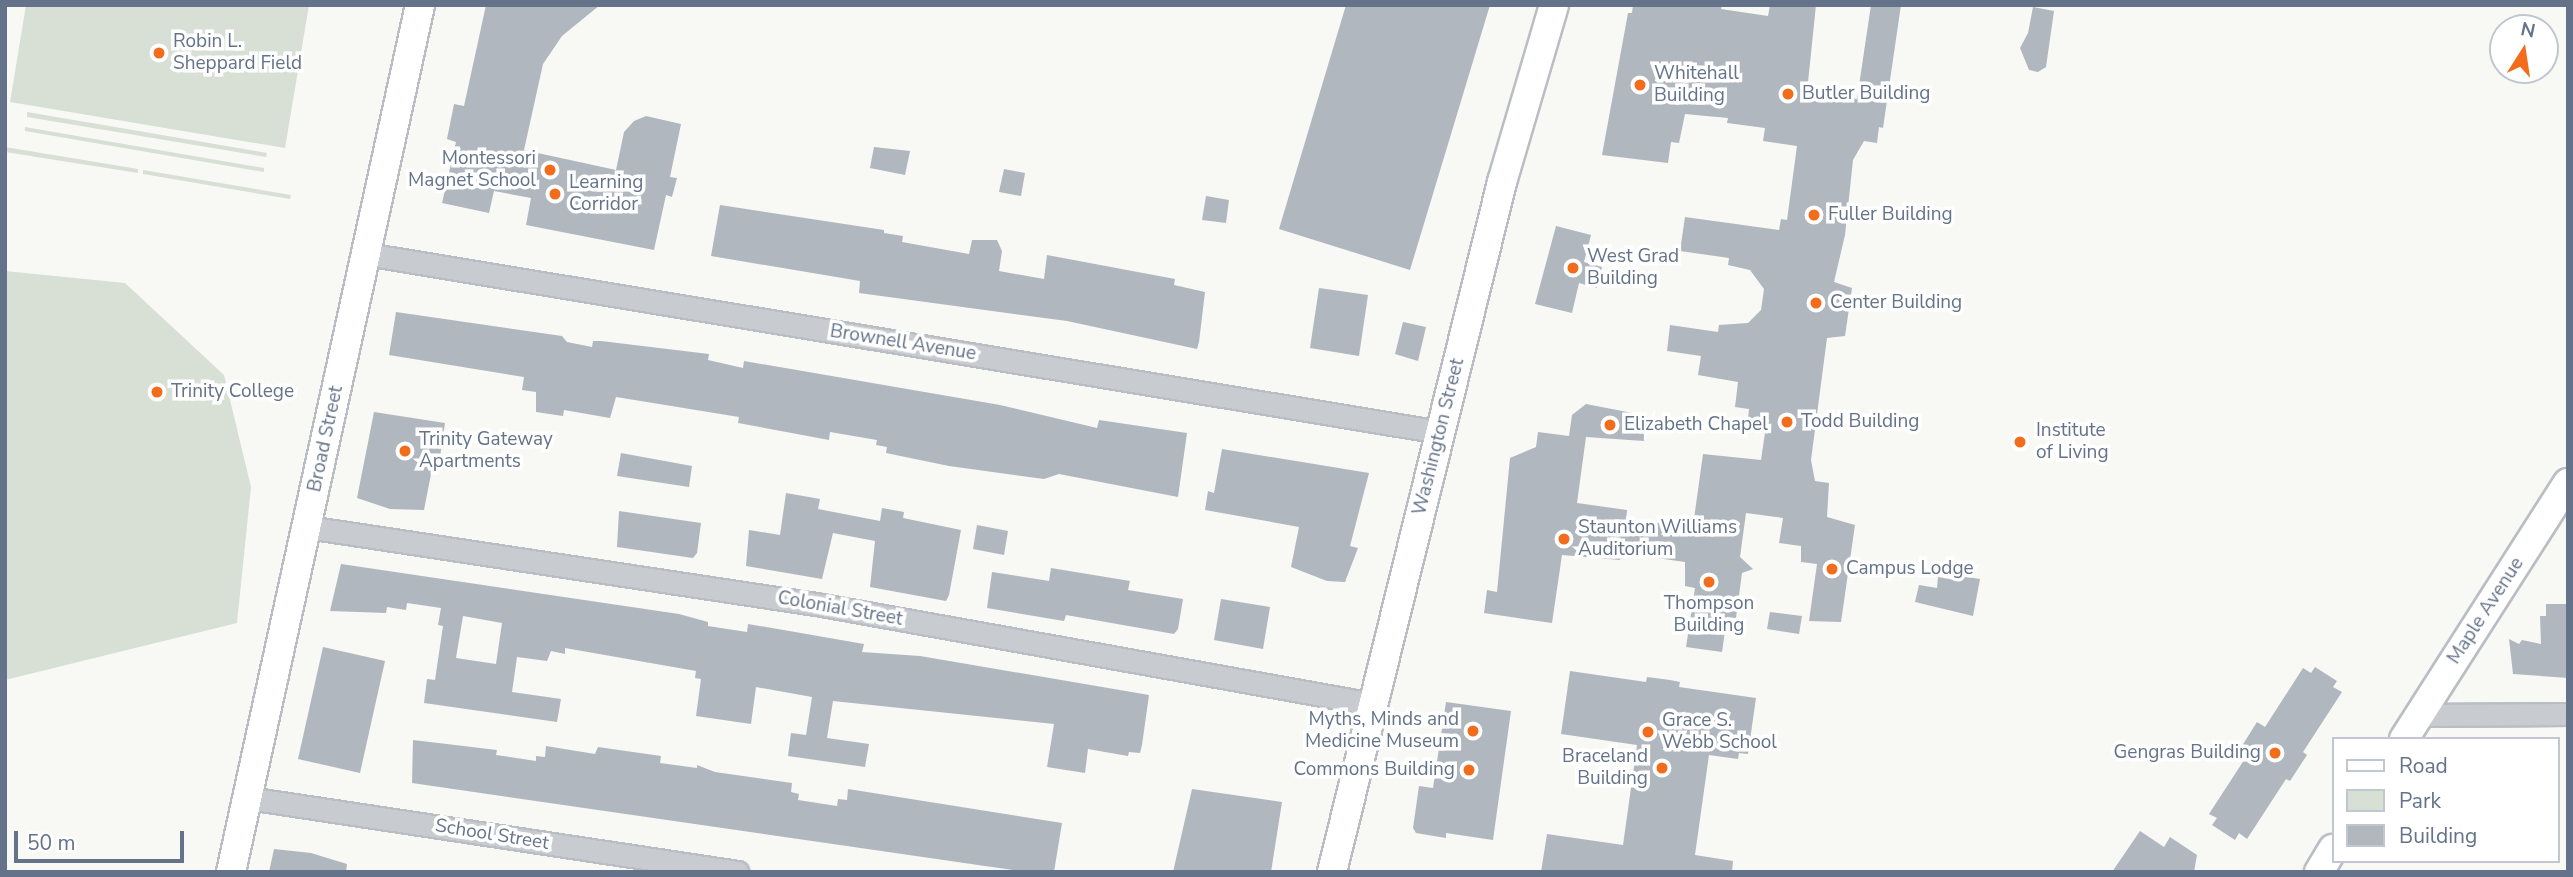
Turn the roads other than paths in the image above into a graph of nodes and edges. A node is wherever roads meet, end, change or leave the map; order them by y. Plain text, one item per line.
1 (421, 5) edge
2 (1554, 5) edge
3 (366, 254) junction
4 (1440, 432) junction
5 (2568, 483) edge
6 (307, 527) junction
7 (1372, 704) junction
8 (2568, 714) edge
9 (2420, 715) junction
10 (2405, 737) edge
11 (248, 798) junction
12 (2332, 851) edge
13 (232, 872) edge
14 (737, 872) edge
15 (1332, 872) edge
16 (2319, 872) edge

1 - 3 main road, Broad Street
2 - 4 main road, Washington Street
3 - 4 street, Brownell Avenue
3 - 6 main road, Broad Street
4 - 7 main road, Washington Street
5 - 9 main road, Maple Avenue
6 - 7 street, Colonial Street
6 - 11 main road, Broad Street
7 - 15 main road, Washington Street
8 - 9 street
9 - 10 main road, Maple Avenue
11 - 13 main road, Broad Street
11 - 14 street, School Street
12 - 16 main road

